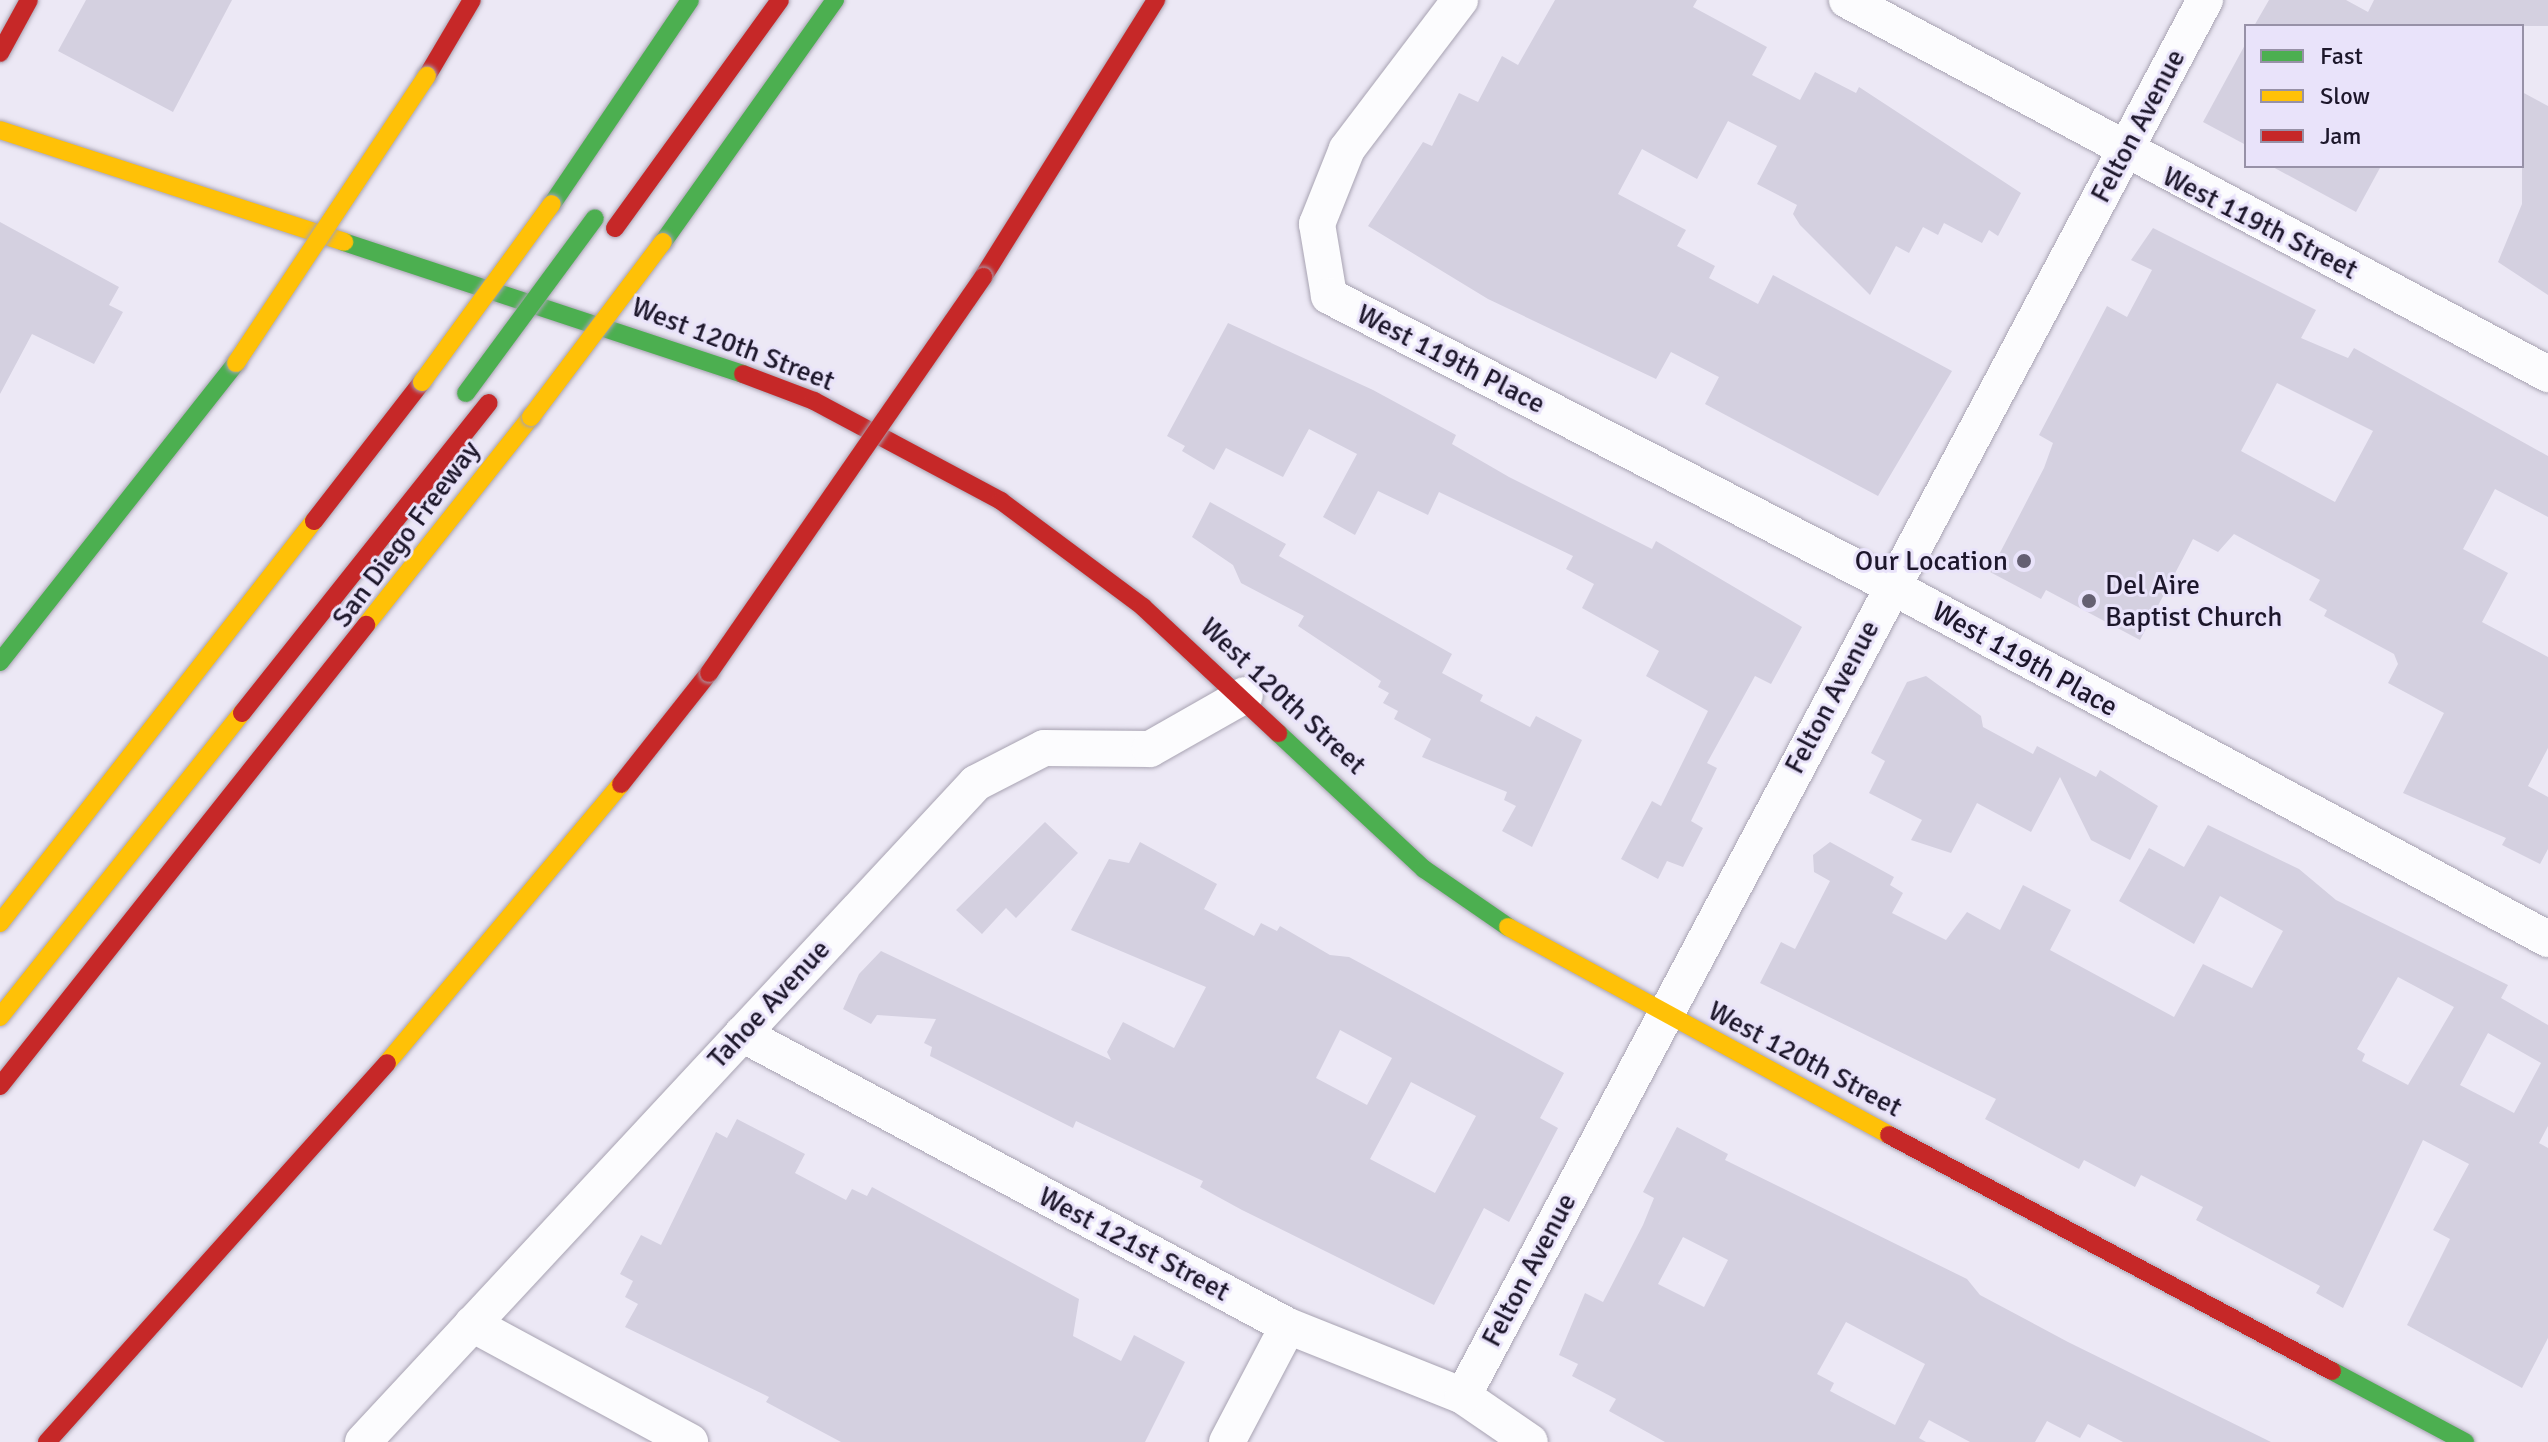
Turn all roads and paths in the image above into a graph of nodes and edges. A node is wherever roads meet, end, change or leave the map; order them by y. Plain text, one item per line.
1 (29, 0) edge
2 (472, 0) edge
3 (690, 0) edge
4 (780, 0) edge
5 (835, 0) edge
6 (1156, 0) edge
7 (1460, 0) edge
8 (1847, 0) edge
9 (2205, 0) edge
10 (717, 50) dead end
11 (0, 53) edge
12 (0, 130) edge
13 (2124, 154) junction
14 (611, 234) dead end
15 (570, 290) dead end
16 (543, 328) dead end
17 (2548, 374) edge
18 (494, 397) dead end
19 (461, 400) dead end
20 (350, 543) dead end
21 (1891, 585) junction
22 (0, 662) edge
23 (1245, 695) junction
24 (0, 923) edge
25 (2548, 939) edge
26 (0, 990) edge
27 (1664, 1016) junction
28 (0, 1017) edge
29 (742, 1034) junction
30 (0, 1086) edge
31 (472, 1324) junction
32 (1288, 1326) junction
33 (1463, 1396) junction
34 (47, 1442) edge
35 (363, 1442) edge
36 (690, 1442) edge
37 (1227, 1442) edge
38 (1530, 1442) edge
39 (2465, 1442) edge

1 - 11 main road
2 - 22 main road, bridge
3 - 24 main road, bridge
4 - 14 main road
5 - 30 main road, San Diego Freeway, bridge
6 - 34 main road, bridge
7 - 21 street, West 119th Place
8 - 13 street, West 119th Street
9 - 13 street, Felton Avenue
10 - 19 main road, bridge
12 - 23 main road, West 120th Street
13 - 17 street, West 119th Street
13 - 21 street, Felton Avenue
15 - 16 main road
18 - 28 main road
20 - 26 main road
21 - 25 street, West 119th Place
21 - 27 street, Felton Avenue
23 - 27 main road, West 120th Street
23 - 29 street, Tahoe Avenue
27 - 33 street, Felton Avenue
27 - 39 main road, West 120th Street
29 - 31 street, Tahoe Avenue
29 - 32 street, West 121st Street
31 - 35 street, Tahoe Avenue
31 - 36 street
32 - 33 street, West 121st Street
32 - 37 street
33 - 38 street, West 121st Street

